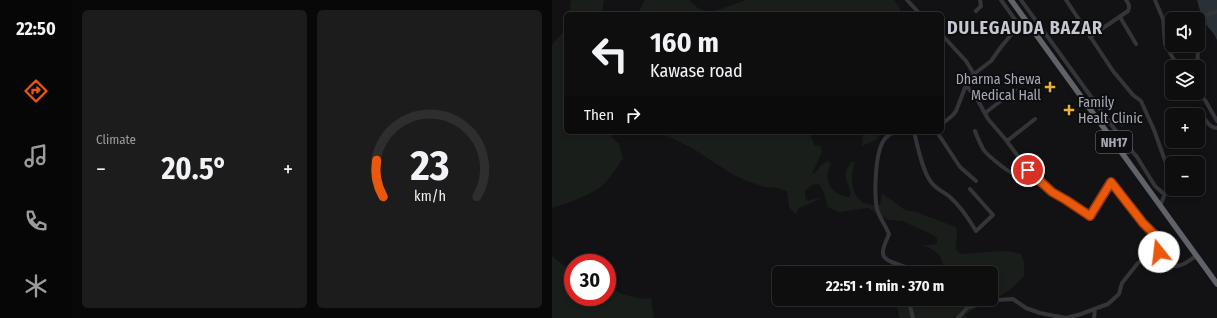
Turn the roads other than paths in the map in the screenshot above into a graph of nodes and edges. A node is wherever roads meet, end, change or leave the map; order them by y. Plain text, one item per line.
1 (907, 0) edge
2 (980, 0) edge
3 (1001, 0) edge
4 (1011, 0) edge
5 (1021, 0) edge
6 (1066, 0) edge
7 (1126, 0) edge
8 (1155, 0) edge
9 (976, 11) dead end
10 (1217, 11) edge
11 (918, 12) edge
12 (1205, 16) edge
13 (1120, 17) junction
14 (1024, 19) junction
15 (1019, 24) junction
16 (1090, 36) junction
17 (944, 37) edge
18 (1136, 44) dead end
19 (1174, 60) edge
20 (974, 74) junction
21 (966, 85) junction
22 (1015, 90) dead end
23 (1205, 100) edge
24 (985, 113) junction
25 (1035, 119) dead end
26 (1205, 119) edge
27 (1217, 121) edge
28 (944, 122) edge
29 (1217, 128) edge
30 (975, 131) dead end
31 (891, 134) edge
32 (915, 134) edge
33 (938, 134) edge
34 (1007, 142) junction
35 (1028, 170) junction
36 (976, 181) dead end
37 (970, 189) dead end
38 (1164, 194) junction
39 (1160, 206) junction
40 (1159, 252) junction
41 (1196, 256) junction
42 (904, 266) edge
43 (1217, 284) edge
44 (910, 306) edge
45 (1095, 309) junction
46 (914, 318) edge
47 (958, 318) edge
48 (1066, 318) edge
49 (1094, 318) edge

1 - 11 street
2 - 9 street
3 - 15 street
4 - 14 highway, NH17
5 - 38 street
6 - 16 street
7 - 13 street
8 - 19 street
10 - 12 street
13 - 16 street
13 - 18 street
14 - 15 street
14 - 39 highway, NH17
15 - 20 street
16 - 38 street
17 - 20 street
20 - 21 street
21 - 24 street
21 - 28 street
22 - 24 street
23 - 27 street
24 - 34 street
25 - 34 street
26 - 29 street
30 - 35 street
31 - 42 street
32 - 37 street
33 - 36 street
34 - 35 street
35 - 40 street
38 - 39 street
39 - 41 highway, NH17
40 - 41 street
40 - 45 street
41 - 43 highway, NH17
44 - 46 street
45 - 48 street
45 - 49 street
47 - 48 street

